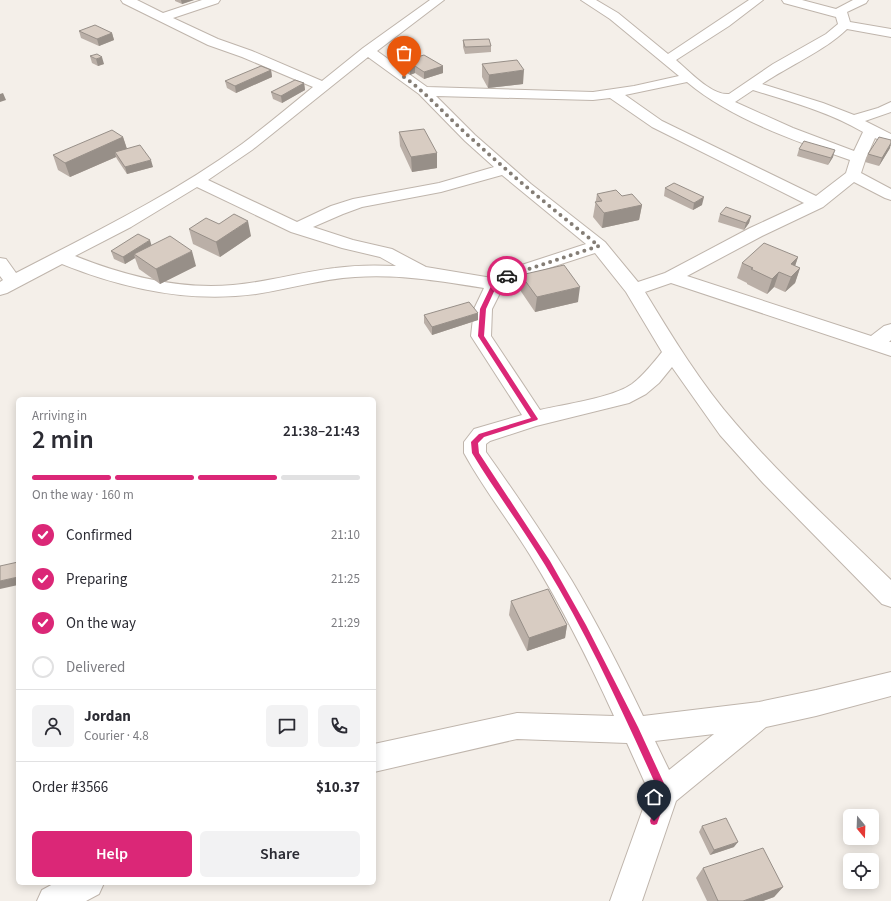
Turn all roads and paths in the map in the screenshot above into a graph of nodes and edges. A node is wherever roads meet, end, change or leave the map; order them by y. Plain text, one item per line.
1 (127, 0) edge
2 (214, 0) edge
3 (438, 0) edge
4 (587, 0) edge
5 (757, 0) edge
6 (788, 0) edge
7 (862, 0) edge
8 (162, 17) junction
9 (842, 20) junction
10 (891, 33) edge
11 (368, 51) junction
12 (668, 60) junction
13 (688, 78) junction
14 (751, 85) junction
15 (322, 86) junction
16 (424, 91) junction
17 (614, 94) junction
18 (719, 99) junction
19 (891, 106) edge
20 (853, 120) junction
21 (871, 132) junction
22 (891, 140) edge
23 (858, 158) junction
24 (506, 170) junction
25 (853, 175) junction
26 (196, 181) junction
27 (891, 195) edge
28 (817, 203) junction
29 (298, 228) junction
30 (599, 246) junction
31 (60, 258) junction
32 (0, 263) edge
33 (421, 272) junction
34 (671, 277) junction
35 (495, 284) junction
36 (7, 286) edge
37 (634, 289) junction
38 (891, 330) edge
39 (883, 346) edge
40 (672, 354) junction
41 (535, 419) junction
42 (891, 596) edge
43 (891, 684) edge
44 (759, 715) junction
45 (635, 730) junction
46 (376, 758) edge
47 (664, 792) junction
48 (84, 885) edge
49 (53, 901) edge
50 (626, 901) edge

1 - 8 street
2 - 8 street
3 - 11 street
4 - 12 street
5 - 12 street
6 - 9 street
7 - 9 street
8 - 15 street
9 - 10 street
9 - 14 street
11 - 15 street
11 - 16 street
12 - 13 street
13 - 17 street
13 - 18 street
14 - 18 street
14 - 20 street
15 - 26 street
16 - 17 street
16 - 24 street
17 - 28 street
18 - 23 street
19 - 20 street
20 - 21 street
21 - 22 street
21 - 23 street
23 - 25 street
24 - 29 street
24 - 30 street
25 - 27 street
25 - 28 street
26 - 29 street
26 - 31 street
28 - 34 street
29 - 33 street
30 - 35 street
30 - 37 street
31 - 33 street
31 - 36 street
32 - 36 street
33 - 35 street
34 - 37 street
34 - 39 street
35 - 41 street
37 - 40 street
38 - 39 street
40 - 41 street
40 - 42 street
41 - 45 street
43 - 44 street
44 - 45 street
44 - 47 street
45 - 46 street
45 - 47 street
47 - 50 street
48 - 49 street

